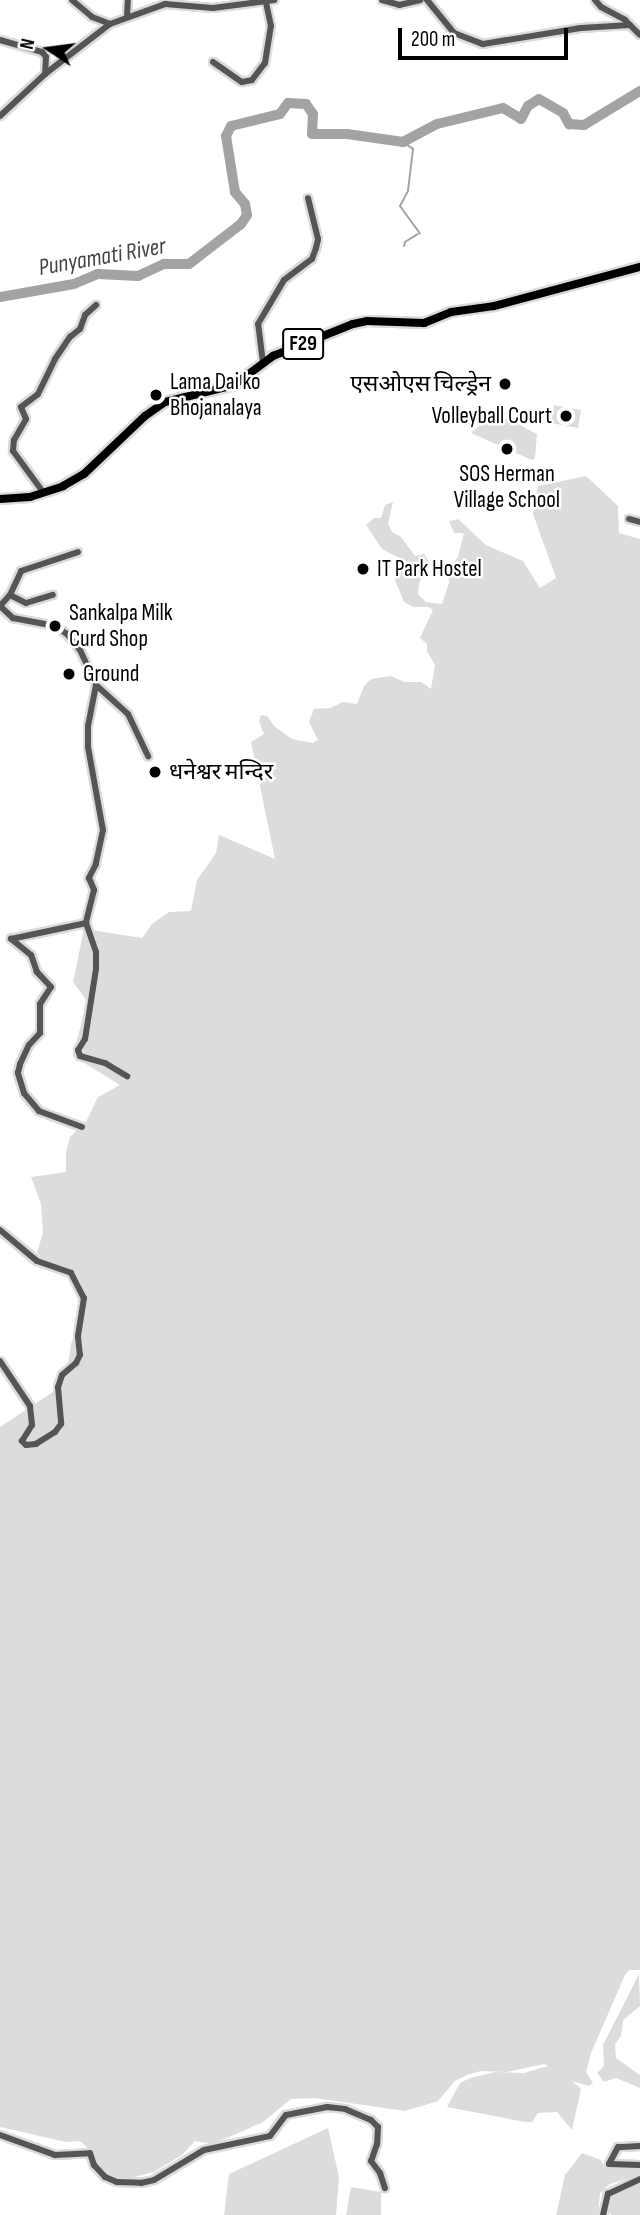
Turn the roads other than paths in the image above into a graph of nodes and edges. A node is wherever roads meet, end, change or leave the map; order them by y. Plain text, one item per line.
1 (72, 0) edge
2 (128, 0) edge
3 (274, 0) edge
4 (382, 0) edge
5 (420, 0) edge
6 (428, 0) edge
7 (595, 0) edge
8 (265, 2) junction
9 (127, 17) junction
10 (110, 24) junction
11 (630, 25) junction
12 (640, 35) edge
13 (0, 40) edge
14 (213, 62) dead end
15 (46, 74) junction
16 (0, 116) edge
17 (308, 198) dead end
18 (640, 267) edge
19 (96, 305) dead end
20 (263, 363) junction
21 (43, 492) junction
22 (0, 499) edge
23 (629, 519) dead end
24 (640, 522) edge
25 (78, 552) dead end
26 (10, 595) junction
27 (53, 595) dead end
28 (0, 606) edge
29 (96, 685) junction
30 (148, 755) dead end
31 (86, 923) junction
32 (127, 1076) dead end
33 (82, 1127) dead end
34 (0, 1230) edge
35 (0, 1361) edge
36 (0, 2136) edge
37 (640, 2146) edge
38 (640, 2165) edge
39 (640, 2179) edge
40 (385, 2188) dead end
41 (603, 2215) edge

1 - 10 street
2 - 9 street
3 - 8 street
4 - 5 street
6 - 11 street
7 - 11 street
8 - 9 street
8 - 14 street
9 - 10 street
10 - 15 street
11 - 12 street
13 - 15 street
15 - 16 street
17 - 20 street
18 - 20 main road, F29
19 - 21 street
20 - 21 main road, F29
21 - 22 main road, F29
23 - 24 street
25 - 26 street
26 - 27 street
26 - 28 street
28 - 29 street
29 - 30 street
29 - 31 street
31 - 32 street
31 - 33 street
34 - 35 street
36 - 40 street
37 - 38 street
39 - 41 street

